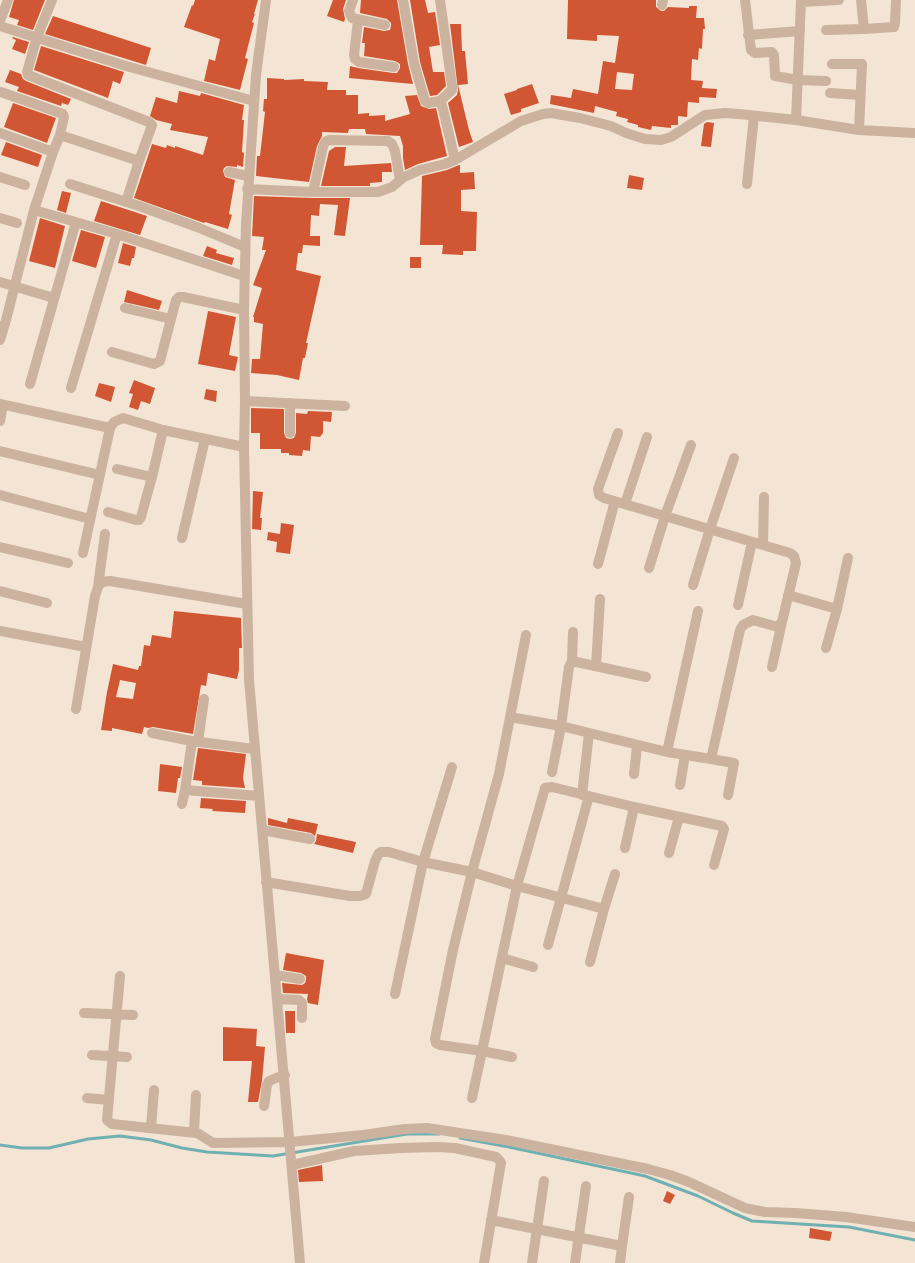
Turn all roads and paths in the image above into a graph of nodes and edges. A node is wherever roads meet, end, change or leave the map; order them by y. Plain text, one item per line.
1 (8, 0) edge
2 (52, 0) edge
3 (266, 0) edge
4 (353, 0) edge
5 (403, 0) edge
6 (440, 0) edge
7 (745, 0) edge
8 (838, 0) edge
9 (861, 0) edge
10 (896, 0) edge
11 (801, 1) edge
12 (358, 20) junction
13 (0, 21) edge
14 (385, 25) dead end
15 (0, 26) edge
16 (864, 29) junction
17 (826, 30) dead end
18 (800, 31) junction
19 (748, 35) junction
20 (37, 37) junction
21 (832, 64) dead end
22 (394, 67) dead end
23 (798, 80) junction
24 (826, 82) dead end
25 (1, 92) edge
26 (830, 93) dead end
27 (860, 95) junction
28 (440, 101) junction
29 (254, 102) junction
30 (754, 116) junction
31 (796, 120) junction
32 (858, 130) junction
33 (0, 133) edge
34 (915, 134) edge
35 (60, 135) junction
36 (53, 152) junction
37 (455, 160) junction
38 (139, 161) junction
39 (229, 172) dead end
40 (248, 176) junction
41 (0, 177) edge
42 (400, 180) junction
43 (70, 184) dead end
44 (747, 184) dead end
45 (25, 185) dead end
46 (247, 189) junction
47 (313, 192) junction
48 (126, 202) junction
49 (34, 210) junction
50 (0, 218) edge
51 (76, 222) junction
52 (17, 223) dead end
53 (117, 234) junction
54 (245, 247) junction
55 (244, 276) junction
56 (0, 282) edge
57 (14, 286) junction
58 (54, 298) junction
59 (125, 308) dead end
60 (244, 310) junction
61 (171, 319) junction
62 (2, 327) edge
63 (0, 340) edge
64 (112, 352) dead end
65 (30, 384) dead end
66 (71, 388) dead end
67 (245, 400) junction
68 (290, 402) junction
69 (2, 405) edge
70 (345, 406) dead end
71 (0, 421) edge
72 (110, 428) junction
73 (163, 430) junction
74 (290, 433) dead end
75 (618, 433) dead end
76 (647, 437) dead end
77 (205, 439) junction
78 (691, 445) dead end
79 (244, 447) junction
80 (0, 451) edge
81 (734, 458) dead end
82 (117, 468) dead end
83 (100, 475) junction
84 (152, 477) junction
85 (0, 495) edge
86 (764, 497) dead end
87 (615, 501) junction
88 (625, 504) junction
89 (108, 512) dead end
90 (665, 516) junction
91 (90, 519) junction
92 (710, 529) junction
93 (105, 534) dead end
94 (182, 538) dead end
95 (752, 542) junction
96 (763, 545) junction
97 (0, 547) edge
98 (83, 553) dead end
99 (848, 558) dead end
100 (68, 563) dead end
101 (598, 564) dead end
102 (648, 568) dead end
103 (693, 585) dead end
104 (98, 587) junction
105 (0, 591) edge
106 (788, 595) junction
107 (600, 599) dead end
108 (47, 603) dead end
109 (247, 604) junction
110 (738, 605) dead end
111 (837, 609) junction
112 (698, 611) dead end
113 (782, 622) junction
114 (0, 631) edge
115 (573, 632) dead end
116 (526, 635) dead end
117 (86, 647) junction
118 (826, 648) dead end
119 (572, 661) junction
120 (596, 666) junction
121 (772, 667) dead end
122 (646, 677) dead end
123 (204, 699) dead end
124 (76, 709) dead end
125 (510, 717) junction
126 (561, 726) junction
127 (152, 733) dead end
128 (589, 733) junction
129 (195, 742) junction
130 (638, 746) junction
131 (254, 749) junction
132 (667, 752) junction
133 (685, 755) junction
134 (711, 759) junction
135 (452, 767) dead end
136 (552, 772) dead end
137 (634, 774) dead end
138 (680, 785) dead end
139 (186, 790) junction
140 (585, 795) junction
141 (728, 795) dead end
142 (259, 796) junction
143 (182, 804) dead end
144 (634, 807) junction
145 (679, 817) junction
146 (262, 830) junction
147 (310, 839) dead end
148 (625, 848) dead end
149 (669, 854) dead end
150 (424, 862) junction
151 (714, 864) dead end
152 (472, 872) junction
153 (615, 874) dead end
154 (266, 882) junction
155 (517, 886) junction
156 (561, 898) junction
157 (604, 909) junction
158 (548, 945) dead end
159 (502, 958) junction
160 (590, 962) dead end
161 (533, 967) dead end
162 (275, 975) junction
163 (120, 976) dead end
164 (300, 979) dead end
165 (395, 994) dead end
166 (277, 999) junction
167 (84, 1013) dead end
168 (116, 1015) junction
169 (133, 1015) dead end
170 (302, 1018) dead end
171 (482, 1051) junction
172 (92, 1055) dead end
173 (113, 1056) junction
174 (127, 1057) dead end
175 (512, 1057) dead end
176 (285, 1076) junction
177 (154, 1090) dead end
178 (196, 1095) dead end
179 (87, 1098) dead end
180 (472, 1098) dead end
181 (109, 1100) junction
182 (264, 1106) dead end
183 (151, 1127) junction
184 (196, 1133) junction
185 (290, 1145) junction
186 (292, 1162) junction
187 (544, 1181) dead end
188 (586, 1186) dead end
189 (629, 1197) dead end
190 (491, 1220) junction
191 (915, 1227) edge
192 (537, 1229) junction
193 (579, 1237) junction
194 (622, 1246) junction
195 (300, 1263) edge
196 (484, 1263) edge
197 (532, 1263) edge
198 (575, 1263) edge
199 (620, 1263) edge

1 - 13 street
2 - 20 street
3 - 29 street
4 - 12 street
5 - 28 street
6 - 28 street
7 - 19 street
8 - 11 street
9 - 16 street
10 - 16 street
11 - 18 street
12 - 14 street
12 - 22 street
15 - 20 street
16 - 17 street
18 - 19 street
18 - 23 street
19 - 23 street
20 - 29 street
20 - 38 street
21 - 27 street
23 - 24 street
23 - 31 street
25 - 35 street
26 - 27 street
27 - 32 street
28 - 37 street
29 - 40 street
30 - 31 street
30 - 37 street
30 - 44 street
31 - 32 street
32 - 34 street
33 - 36 street
35 - 36 street
35 - 38 street
36 - 49 street
37 - 42 street
38 - 48 street
39 - 40 street
40 - 46 street
41 - 45 street
42 - 47 street
42 - 47 street
43 - 48 street
46 - 47 street
46 - 54 street
48 - 54 street
49 - 51 street
49 - 57 street
50 - 52 street
51 - 53 street
51 - 58 street
53 - 55 street
53 - 66 street
54 - 55 street
55 - 60 street
56 - 57 street
57 - 58 street
57 - 62 street
58 - 65 street
59 - 61 street
60 - 61 street
60 - 67 street
61 - 64 street
62 - 63 street
67 - 68 street
67 - 79 street
68 - 70 street
68 - 74 street
69 - 71 street
69 - 72 street
72 - 73 street
72 - 83 street
73 - 77 street
73 - 84 street
75 - 87 street
76 - 88 street
77 - 79 street
77 - 94 street
78 - 90 street
79 - 109 street
80 - 83 street
81 - 92 street
82 - 84 street
83 - 91 street
84 - 89 street
85 - 91 street
86 - 96 street
87 - 88 street
87 - 101 street
88 - 90 street
90 - 92 street
90 - 102 street
91 - 98 street
92 - 95 street
92 - 103 street
93 - 104 street
95 - 96 street
95 - 110 street
96 - 106 street
97 - 100 street
99 - 111 street
104 - 109 street
104 - 117 street
105 - 108 street
106 - 111 street
106 - 113 street
107 - 120 street
109 - 131 street
111 - 118 street
112 - 132 street
113 - 121 street
113 - 134 street
114 - 117 street
115 - 119 street
116 - 125 street
117 - 124 street
119 - 120 street
119 - 126 street
120 - 122 street
123 - 129 street
125 - 126 street
125 - 152 street
126 - 128 street
126 - 136 street
127 - 129 street
128 - 130 street
128 - 140 street
129 - 131 street
129 - 139 street
130 - 132 street
130 - 137 street
131 - 142 street
132 - 133 street
133 - 134 street
133 - 138 street
134 - 141 street
135 - 150 street
139 - 142 street
139 - 143 street
140 - 144 street
140 - 155 street
140 - 156 street
142 - 146 street
144 - 145 street
144 - 148 street
145 - 149 street
145 - 151 street
146 - 147 street
146 - 154 street
150 - 152 street
150 - 154 street
150 - 165 street
152 - 155 street
152 - 171 street
153 - 157 street
154 - 162 street
155 - 156 street
155 - 159 street
156 - 157 street
156 - 158 street
157 - 160 street
159 - 161 street
159 - 171 street
162 - 164 street
162 - 166 street
163 - 168 street
166 - 170 street
166 - 176 street
167 - 168 street
168 - 169 street
168 - 173 street
171 - 175 street
171 - 180 street
172 - 173 street
173 - 174 street
173 - 181 street
176 - 182 street
176 - 185 street
177 - 183 street
178 - 184 street
179 - 181 street
181 - 183 street
183 - 184 street
184 - 185 street
185 - 186 street
185 - 191 street
186 - 190 street
186 - 195 street
187 - 192 street
188 - 193 street
189 - 194 street
190 - 192 street
190 - 196 street
192 - 193 street
192 - 197 street
193 - 194 street
193 - 198 street
194 - 199 street

